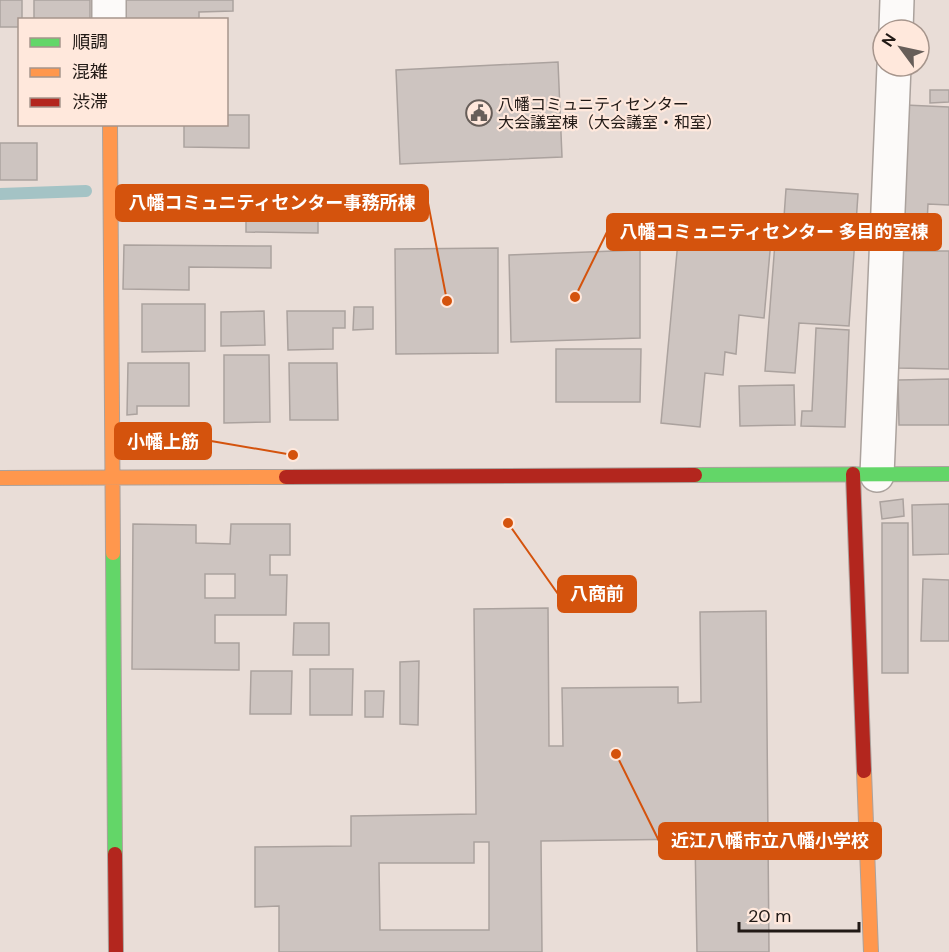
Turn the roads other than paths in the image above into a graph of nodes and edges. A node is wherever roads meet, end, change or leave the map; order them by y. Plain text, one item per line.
1 (109, 0) edge
2 (897, 0) edge
3 (109, 18) edge
4 (896, 18) edge
5 (893, 78) edge
6 (110, 126) edge
7 (865, 474) junction
8 (949, 474) edge
9 (0, 478) edge
10 (112, 478) junction
11 (116, 952) edge
12 (871, 952) edge

1 - 3 street
2 - 4 street
5 - 7 street
6 - 10 street
7 - 8 street
7 - 10 street
7 - 12 street
9 - 10 street
10 - 11 street

